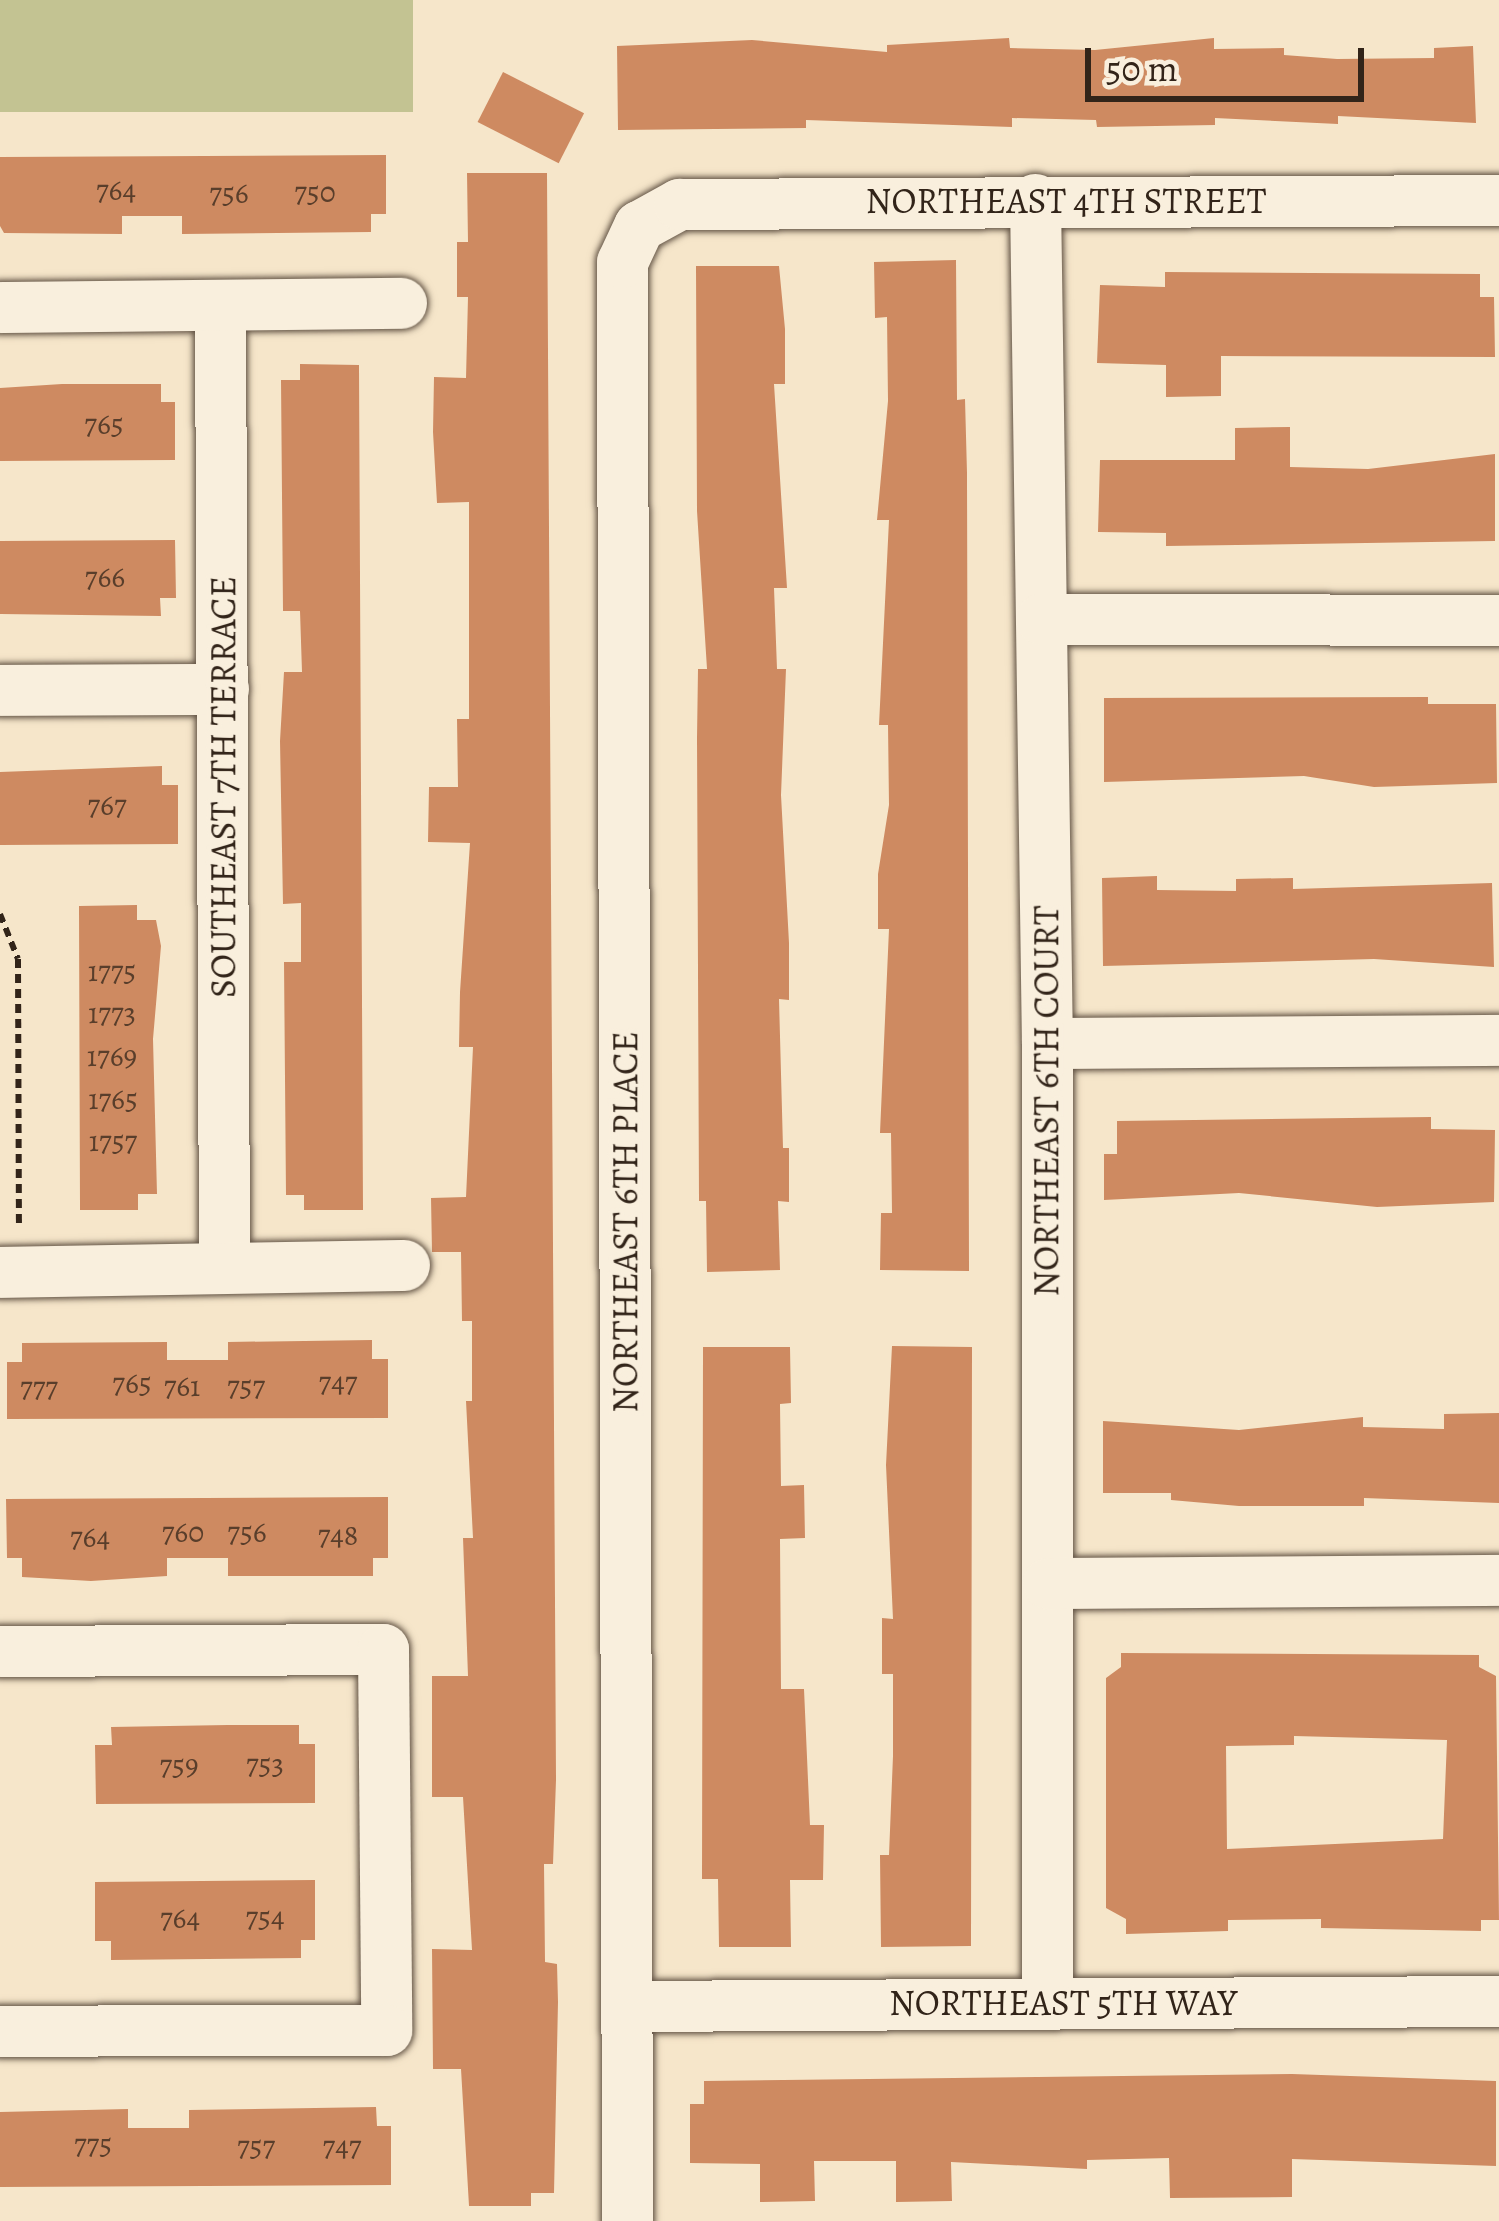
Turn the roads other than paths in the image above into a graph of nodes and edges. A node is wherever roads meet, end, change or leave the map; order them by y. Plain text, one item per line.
1 (1035, 199) junction
2 (1499, 200) edge
3 (639, 226) joint
4 (401, 303) dead end
5 (220, 306) junction
6 (0, 307) edge
7 (1041, 619) junction
8 (1499, 620) edge
9 (223, 689) junction
10 (0, 690) edge
11 (1499, 1040) edge
12 (1047, 1043) junction
13 (9, 1253) edge
14 (404, 1265) dead end
15 (224, 1267) junction
16 (1499, 1580) edge
17 (1048, 1582) junction
18 (0, 1651) edge
19 (1499, 2001) edge
20 (1047, 2003) junction
21 (626, 2006) junction
22 (0, 2031) edge
23 (627, 2221) edge

1 - 2 street, NORTHEAST 4TH STREET
1 - 3 street, NORTHEAST 4TH STREET
1 - 7 street, NORTHEAST 6TH COURT
3 - 21 street, NORTHEAST 6TH PLACE
4 - 5 street
5 - 6 street
5 - 9 street, SOUTHEAST 7TH TERRACE
7 - 8 street
7 - 12 street, NORTHEAST 6TH COURT
9 - 10 street
9 - 15 street, SOUTHEAST 7TH TERRACE
11 - 12 street
12 - 17 street, NORTHEAST 6TH COURT
13 - 15 street
14 - 15 street
16 - 17 street
17 - 20 street, NORTHEAST 6TH COURT
18 - 22 street
19 - 20 street, NORTHEAST 5TH WAY
20 - 21 street, NORTHEAST 5TH WAY
21 - 23 street, NORTHEAST 6TH PLACE

